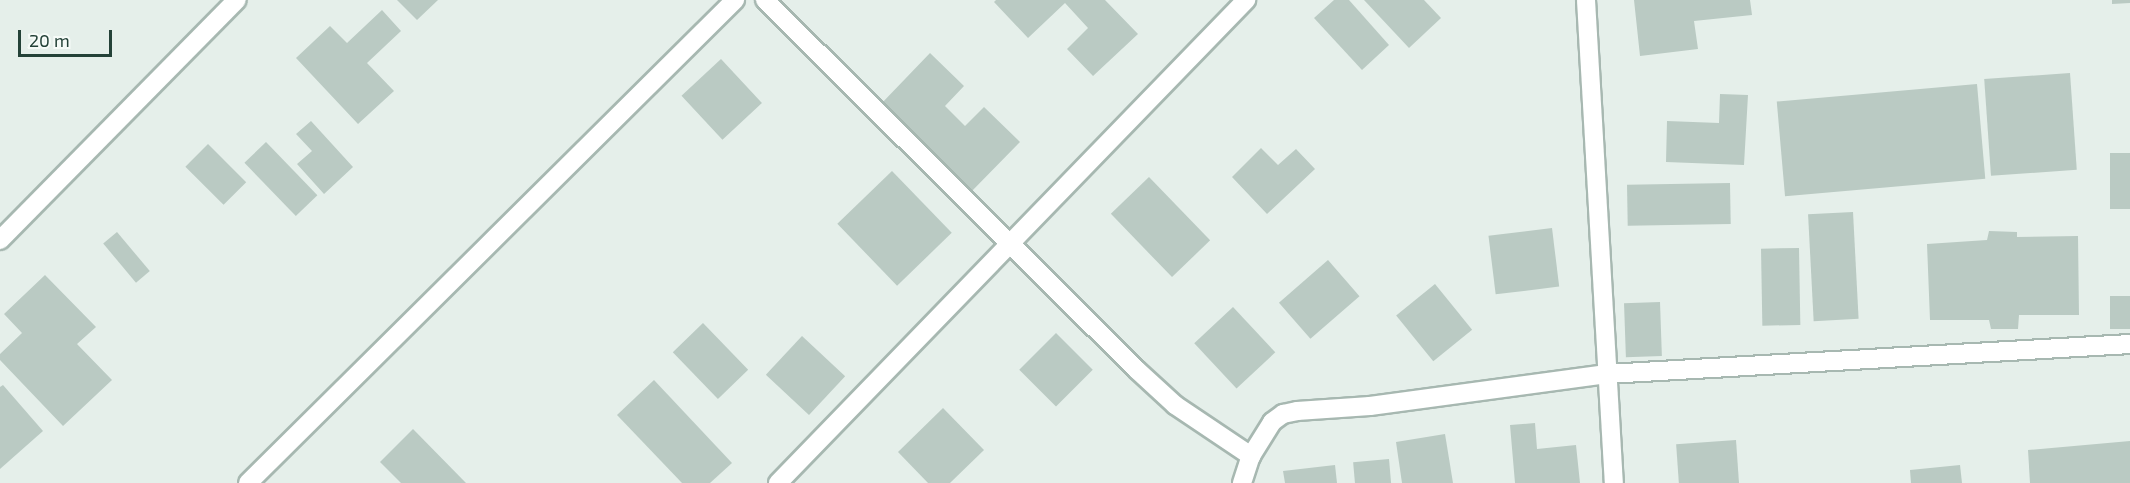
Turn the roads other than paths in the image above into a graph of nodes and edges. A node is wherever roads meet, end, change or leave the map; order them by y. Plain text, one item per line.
1 (237, 0) edge
2 (735, 0) edge
3 (765, 0) edge
4 (1246, 0) edge
5 (1586, 0) edge
6 (0, 240) edge
7 (1010, 247) junction
8 (2130, 344) edge
9 (1607, 374) junction
10 (1251, 456) junction
11 (248, 483) edge
12 (778, 483) edge
13 (1242, 483) edge
14 (1614, 483) edge

1 - 6 street
2 - 11 street
3 - 7 street
4 - 7 street
5 - 9 street
7 - 10 street
7 - 12 street
8 - 9 street
9 - 10 street
9 - 14 street
10 - 13 street

